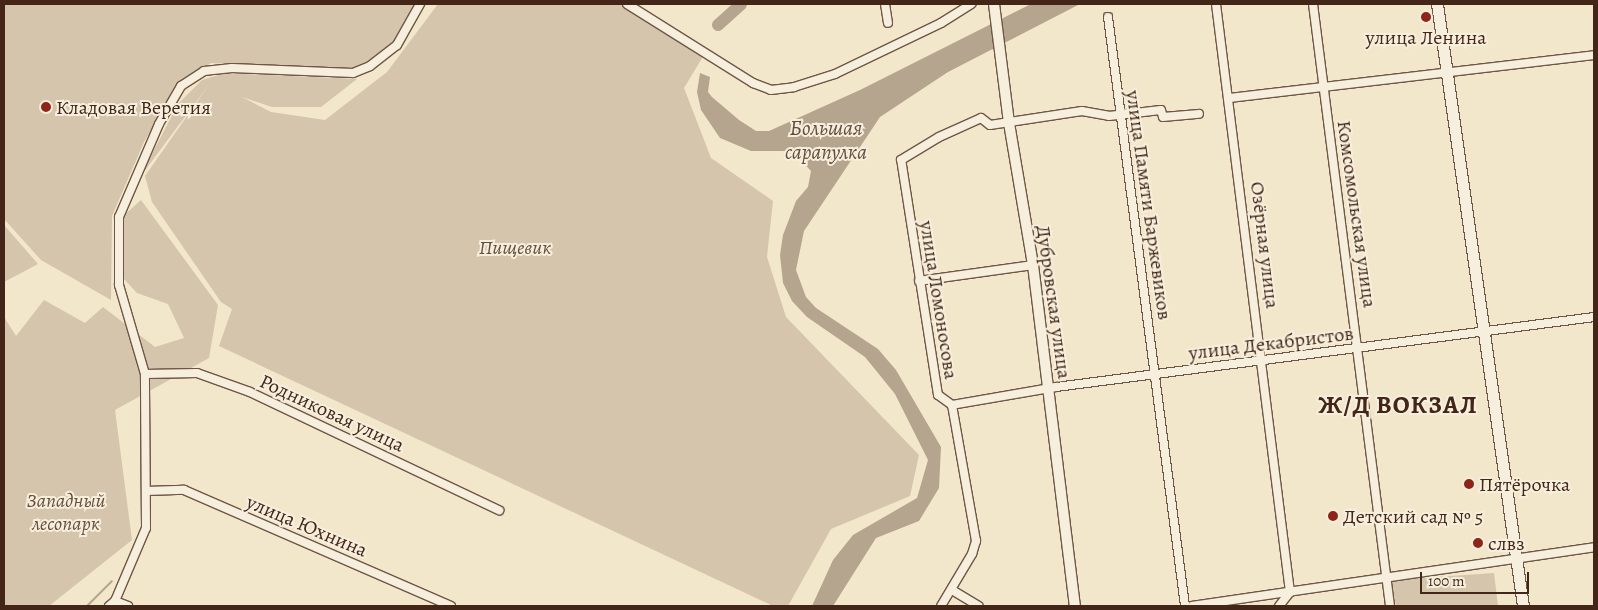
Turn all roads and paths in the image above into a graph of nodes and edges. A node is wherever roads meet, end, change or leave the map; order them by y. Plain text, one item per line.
1 (420, 4) edge
2 (627, 4) edge
3 (885, 4) edge
4 (971, 4) edge
5 (994, 4) edge
6 (1216, 4) edge
7 (1313, 4) edge
8 (1437, 4) edge
9 (1108, 17) dead end
10 (888, 23) dead end
11 (1594, 55) edge
12 (1447, 72) junction
13 (1323, 84) junction
14 (1229, 98) junction
15 (1199, 114) dead end
16 (1120, 115) junction
17 (1009, 122) junction
18 (1033, 265) junction
19 (919, 281) junction
20 (1594, 317) edge
21 (1484, 330) junction
22 (1358, 348) junction
23 (1263, 361) junction
24 (145, 374) junction
25 (1156, 374) junction
26 (1048, 388) junction
27 (952, 405) junction
28 (146, 491) junction
29 (499, 510) dead end
30 (1594, 547) edge
31 (1516, 558) junction
32 (1385, 576) junction
33 (952, 590) junction
34 (1290, 592) junction
35 (114, 604) edge
36 (128, 606) edge
37 (451, 606) edge
38 (940, 606) edge
39 (979, 606) edge
40 (1074, 606) edge
41 (1185, 606) edge
42 (1192, 606) edge
43 (1279, 606) edge
44 (1390, 606) edge
45 (1523, 606) edge

1 - 24 street
2 - 4 street
3 - 10 street
5 - 17 street, Дубровская улица
6 - 14 street, Озёрная улица
7 - 13 street, Комсомольская улица
8 - 12 main road
9 - 16 street, улица Памяти Баржевиков
11 - 12 street
12 - 13 street
12 - 21 main road
13 - 14 street
13 - 22 street, Комсомольская улица
14 - 23 street, Озёрная улица
15 - 16 street
16 - 17 street
16 - 25 street, улица Памяти Баржевиков
17 - 18 street, Дубровская улица
17 - 19 street, улица Ломоносова
18 - 19 street
18 - 26 street, Дубровская улица
19 - 27 street, улица Ломоносова
20 - 21 street, улица Декабристов
21 - 22 street, улица Декабристов
21 - 31 main road
22 - 23 street, улица Декабристов
22 - 32 street, Комсомольская улица
23 - 25 street, улица Декабристов
23 - 34 street, Озёрная улица
24 - 28 street
24 - 29 street, Родниковая улица
25 - 26 street, улица Декабристов
25 - 41 street, улица Памяти Баржевиков
26 - 27 street, улица Декабристов
26 - 40 street, Дубровская улица
27 - 33 street, улица Ломоносова
28 - 35 street
28 - 37 street, улица Юхнина
30 - 31 street
31 - 32 street
31 - 45 main road
32 - 34 street
32 - 44 street, Комсомольская улица
33 - 38 street, улица Ломоносова
33 - 39 street
34 - 42 street
34 - 43 street
35 - 36 street

